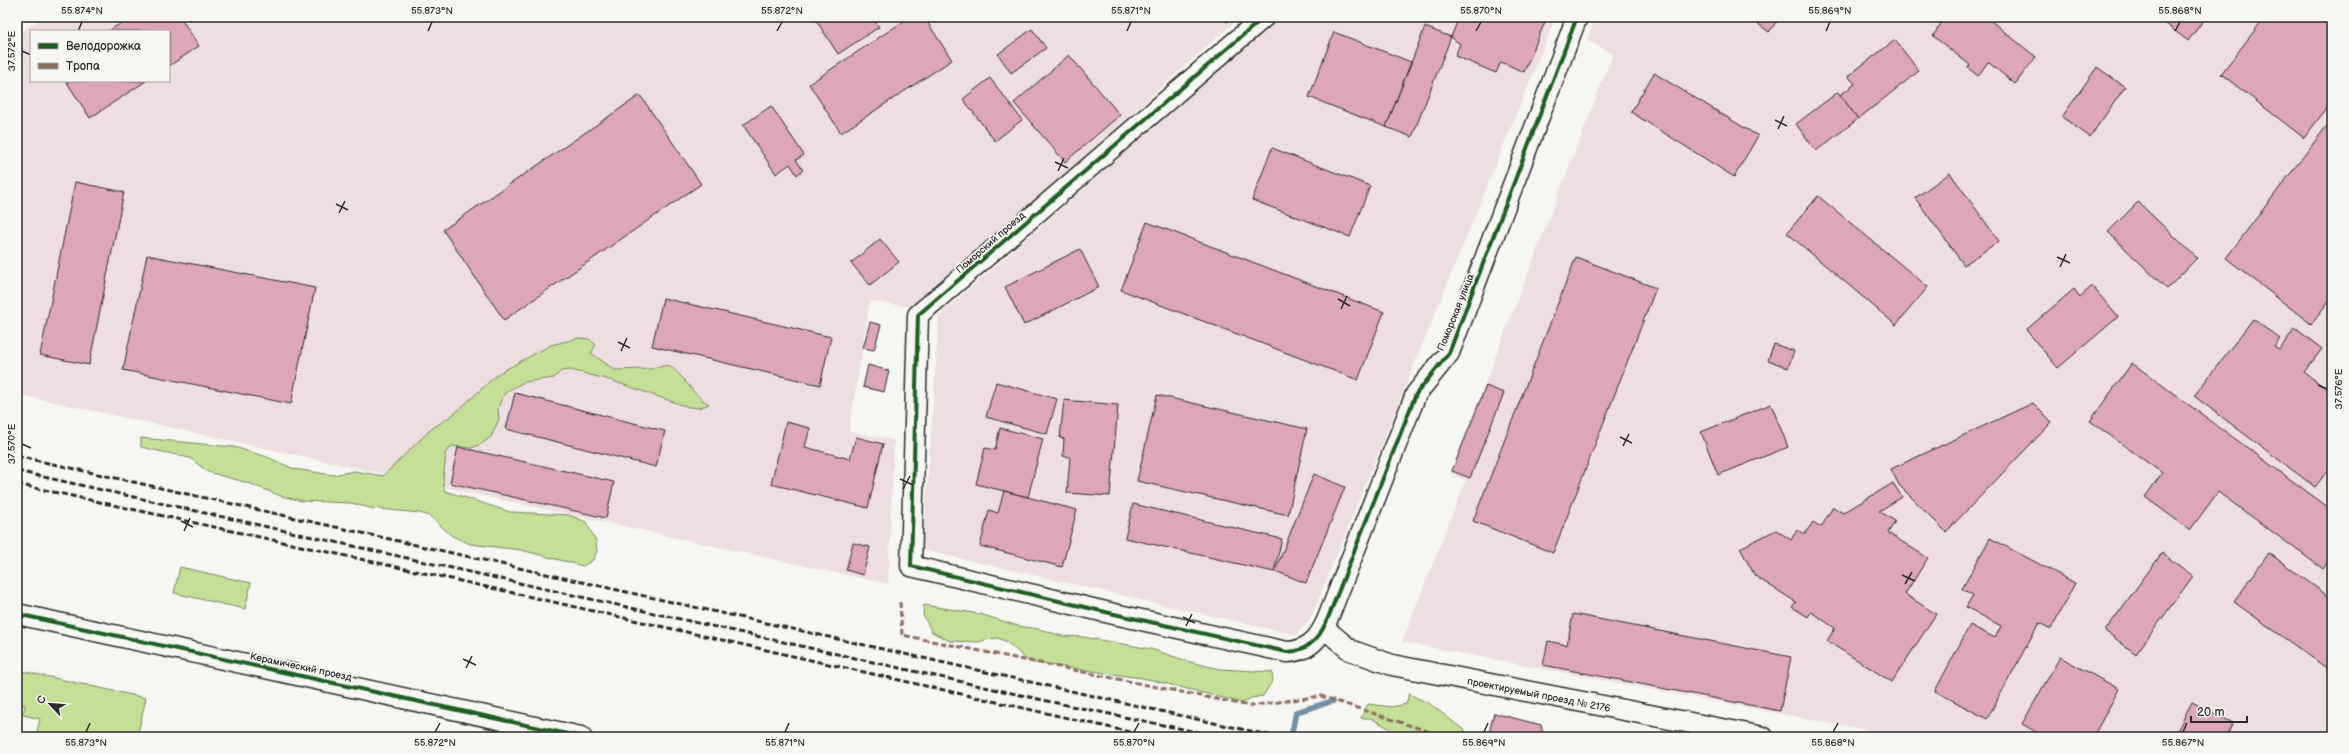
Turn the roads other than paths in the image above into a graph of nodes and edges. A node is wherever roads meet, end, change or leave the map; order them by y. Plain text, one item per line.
1 (1264, 17) edge
2 (1577, 17) edge
3 (17, 614) edge
4 (1324, 628) junction
5 (580, 737) edge
6 (1763, 737) edge

1 - 4 street, Поморский проезд
2 - 4 street, Поморская улица
3 - 5 street, Керамический проезд
4 - 6 street, проектируемый проезд № 2176

